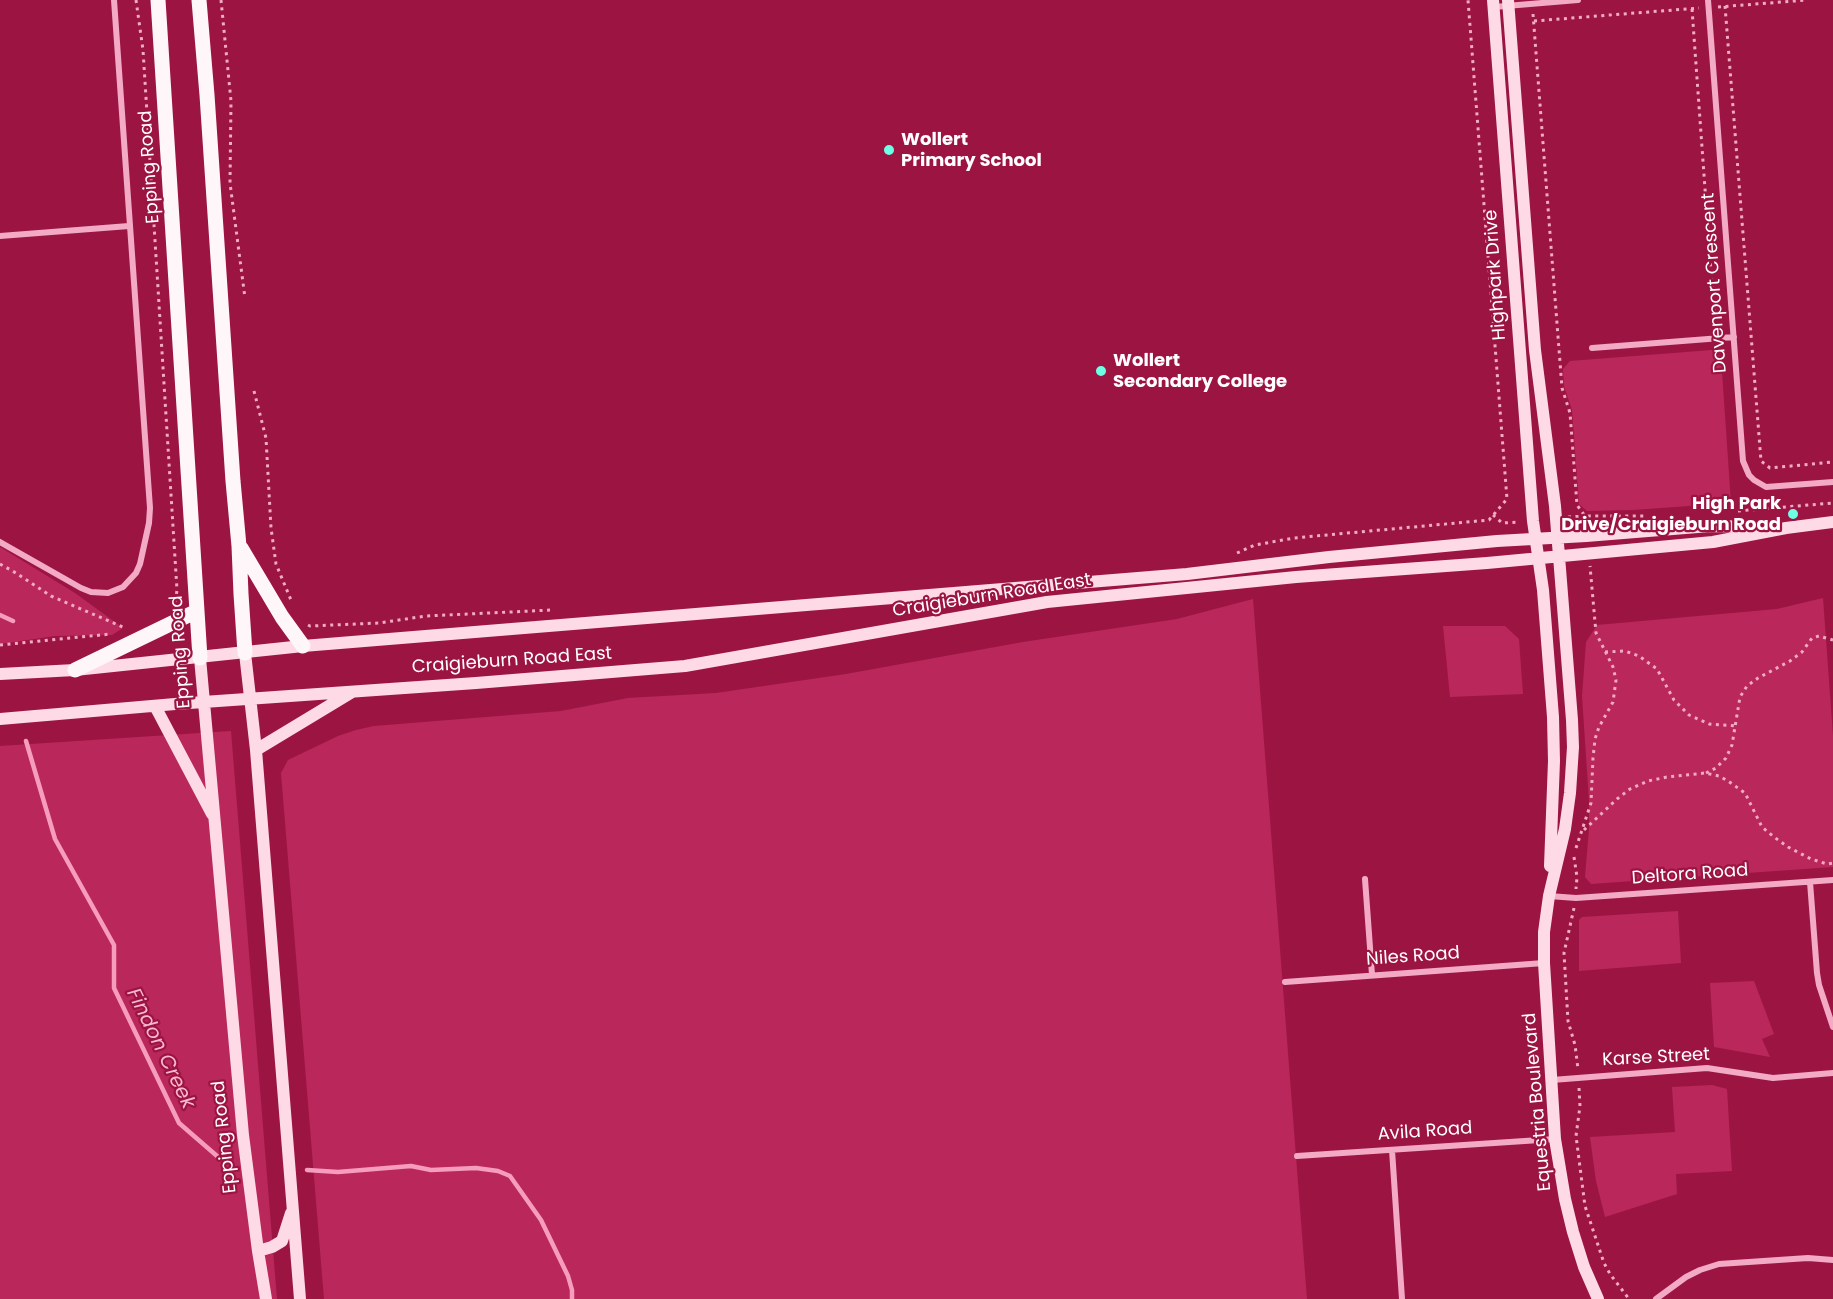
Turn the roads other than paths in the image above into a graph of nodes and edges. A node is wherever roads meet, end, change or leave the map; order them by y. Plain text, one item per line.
1 (114, 0) edge
2 (158, 0) edge
3 (199, 0) edge
4 (1578, 0) edge
5 (1493, 3) edge
6 (1509, 3) edge
7 (1708, 4) edge
8 (129, 226) junction
9 (0, 236) edge
10 (1734, 337) junction
11 (1592, 348) dead end
12 (1833, 482) edge
13 (1833, 522) edge
14 (1786, 528) junction
15 (0, 542) edge
16 (239, 546) junction
17 (1558, 546) junction
18 (1537, 548) junction
19 (197, 610) junction
20 (303, 646) junction
21 (245, 653) junction
22 (200, 658) junction
23 (75, 670) junction
24 (0, 674) edge
25 (354, 691) junction
26 (250, 698) junction
27 (204, 702) junction
28 (155, 706) junction
29 (0, 719) edge
30 (256, 750) junction
31 (215, 820) junction
32 (1365, 879) dead end
33 (1833, 880) edge
34 (1810, 882) junction
35 (1549, 896) junction
36 (1544, 963) junction
37 (1372, 975) junction
38 (1285, 982) dead end
39 (1833, 1027) edge
40 (1833, 1073) edge
41 (1552, 1080) junction
42 (1555, 1139) junction
43 (1392, 1150) junction
44 (1297, 1156) dead end
45 (293, 1209) junction
46 (258, 1251) junction
47 (1833, 1260) edge
48 (266, 1299) edge
49 (300, 1299) edge
50 (1402, 1299) edge
51 (1598, 1299) edge
52 (1656, 1299) edge

1 - 8 street, Epping Road
2 - 19 main road, Epping Road
3 - 16 main road
4 - 6 street
5 - 6 street
5 - 18 main road, Highpark Drive
6 - 17 main road, Highpark Drive
7 - 10 street, Davenport Crescent
8 - 9 street
8 - 15 street, Epping Road
10 - 11 street
10 - 12 street, Davenport Crescent
13 - 14 main road, Craigieburn Road East
14 - 17 main road, Craigieburn Road East
14 - 17 main road, Craigieburn Road East
16 - 20 main road
16 - 21 main road
17 - 18 main road, Craigieburn Road East
17 - 18 main road, Craigieburn Road East
17 - 35 main road, Equestria Boulevard
18 - 20 main road, Craigieburn Road East
18 - 25 main road, Craigieburn Road East
18 - 35 main road, Equestria Boulevard
19 - 22 main road, Epping Road
19 - 23 main road
20 - 21 main road, Craigieburn Road East
21 - 22 main road, Craigieburn Road East
21 - 26 main road
22 - 23 main road, Craigieburn Road East
22 - 27 main road, Epping Road
23 - 24 main road, Craigieburn Road East
25 - 26 main road, Craigieburn Road East
25 - 30 main road
26 - 27 main road, Craigieburn Road East
26 - 30 main road
27 - 28 main road, Craigieburn Road East
27 - 31 main road, Epping Road
28 - 29 main road, Craigieburn Road East
28 - 31 main road
30 - 45 main road
31 - 46 main road, Epping Road
32 - 37 street
33 - 34 street, Deltora Road
34 - 35 street, Deltora Road
34 - 39 street
35 - 36 main road, Equestria Boulevard
36 - 37 street, Niles Road
36 - 41 main road, Equestria Boulevard
37 - 38 street, Niles Road
40 - 41 street, Karse Street
41 - 42 main road, Equestria Boulevard
42 - 43 street, Avila Road
42 - 51 main road, Equestria Boulevard
43 - 44 street, Avila Road
43 - 50 street
45 - 46 main road
45 - 49 main road
46 - 48 main road, Epping Road
47 - 52 street

